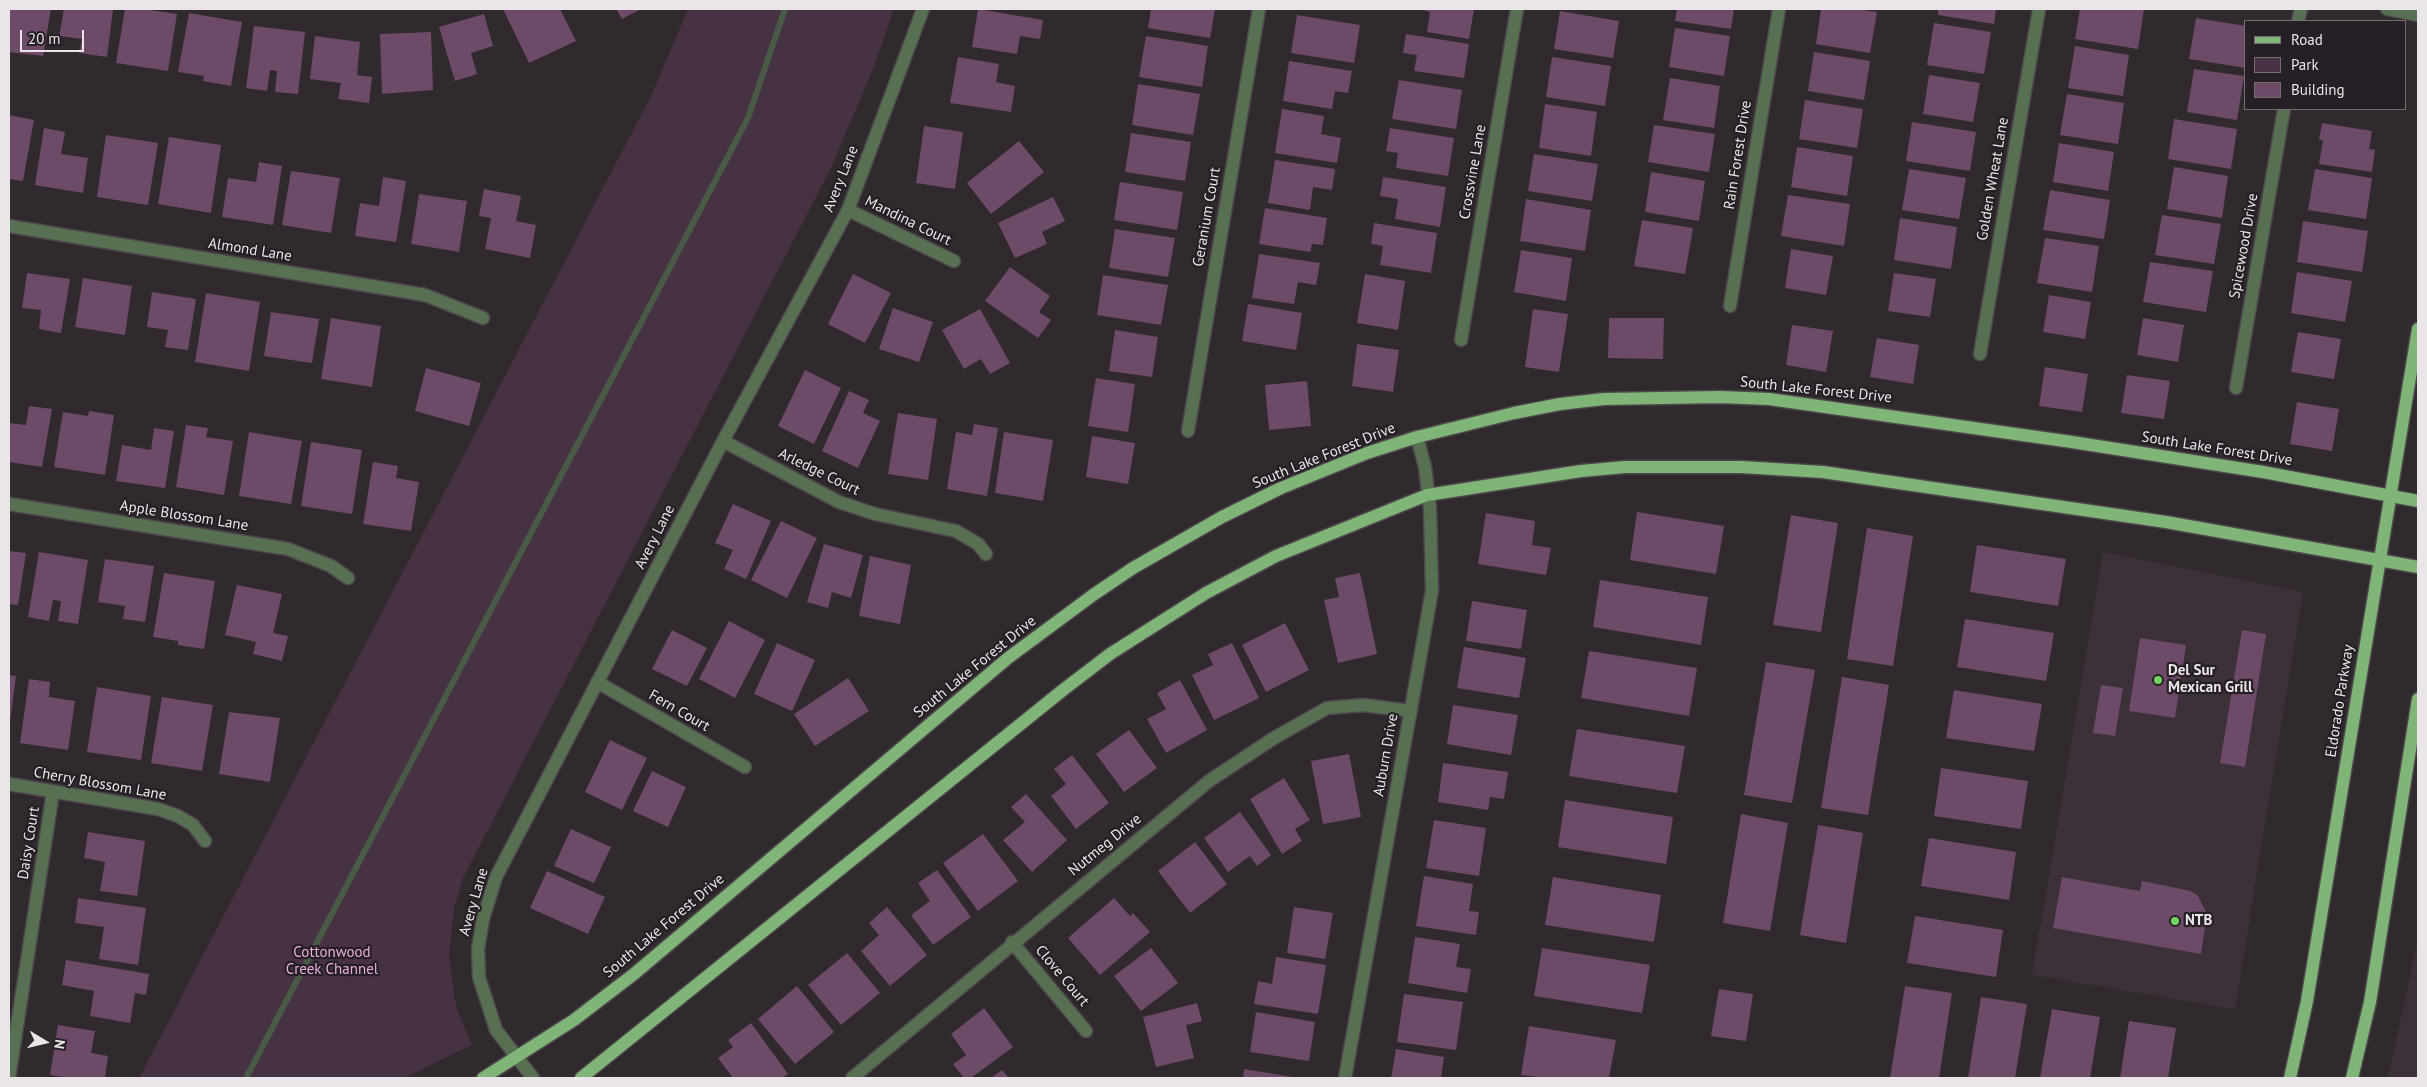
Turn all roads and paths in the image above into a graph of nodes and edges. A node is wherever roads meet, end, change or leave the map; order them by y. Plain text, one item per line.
1 (923, 9) edge
2 (1259, 9) edge
3 (1517, 9) edge
4 (1779, 9) edge
5 (2038, 9) edge
6 (2387, 9) edge
7 (2418, 15) edge
8 (2284, 110) edge
9 (848, 210) junction
10 (9, 226) edge
11 (954, 261) dead end
12 (1730, 306) dead end
13 (483, 318) dead end
14 (2418, 329) edge
15 (1461, 340) dead end
16 (1980, 354) dead end
17 (2236, 388) dead end
18 (1188, 431) dead end
19 (1417, 437) junction
20 (723, 441) junction
21 (1428, 495) junction
22 (2390, 495) junction
23 (2418, 501) edge
24 (9, 504) edge
25 (986, 554) dead end
26 (2379, 559) junction
27 (2418, 567) edge
28 (348, 578) dead end
29 (597, 682) junction
30 (2418, 699) edge
31 (1411, 711) junction
32 (745, 767) dead end
33 (9, 784) edge
34 (53, 792) junction
35 (205, 841) dead end
36 (1012, 942) junction
37 (1086, 1031) dead end
38 (516, 1059) junction
39 (9, 1078) edge
40 (484, 1078) edge
41 (533, 1078) edge
42 (581, 1078) edge
43 (852, 1078) edge
44 (1345, 1078) edge
45 (2290, 1078) edge
46 (2352, 1078) edge

1 - 9 street, Avery Lane
2 - 18 street, Geranium Court
3 - 15 street, Crossvine Lane
4 - 12 street, Rain Forest Drive
5 - 16 street, Golden Wheat Lane
6 - 7 street
8 - 17 street, Spicewood Drive
9 - 11 street, Mandina Court
9 - 20 street, Avery Lane
10 - 13 street, Almond Lane
14 - 22 main road, Eldorado Parkway
19 - 21 street, Auburn Drive
19 - 22 main road, South Lake Forest Drive
19 - 38 main road, South Lake Forest Drive
20 - 25 street, Arledge Court
20 - 29 street, Avery Lane
21 - 26 main road
21 - 31 street, Auburn Drive
21 - 42 main road
22 - 23 main road, South Lake Forest Drive
22 - 26 main road, Eldorado Parkway
24 - 28 street, Apple Blossom Lane
26 - 27 main road
26 - 45 main road, Eldorado Parkway
29 - 32 street, Fern Court
29 - 38 street, Avery Lane
30 - 46 main road
31 - 36 street, Nutmeg Drive
31 - 44 street, Auburn Drive
33 - 34 street, Cherry Blossom Lane
34 - 35 street, Cherry Blossom Lane
34 - 39 street, Daisy Court
36 - 37 street, Clove Court
36 - 43 street, Nutmeg Drive
38 - 40 main road, South Lake Forest Drive
38 - 41 street, Avery Lane

